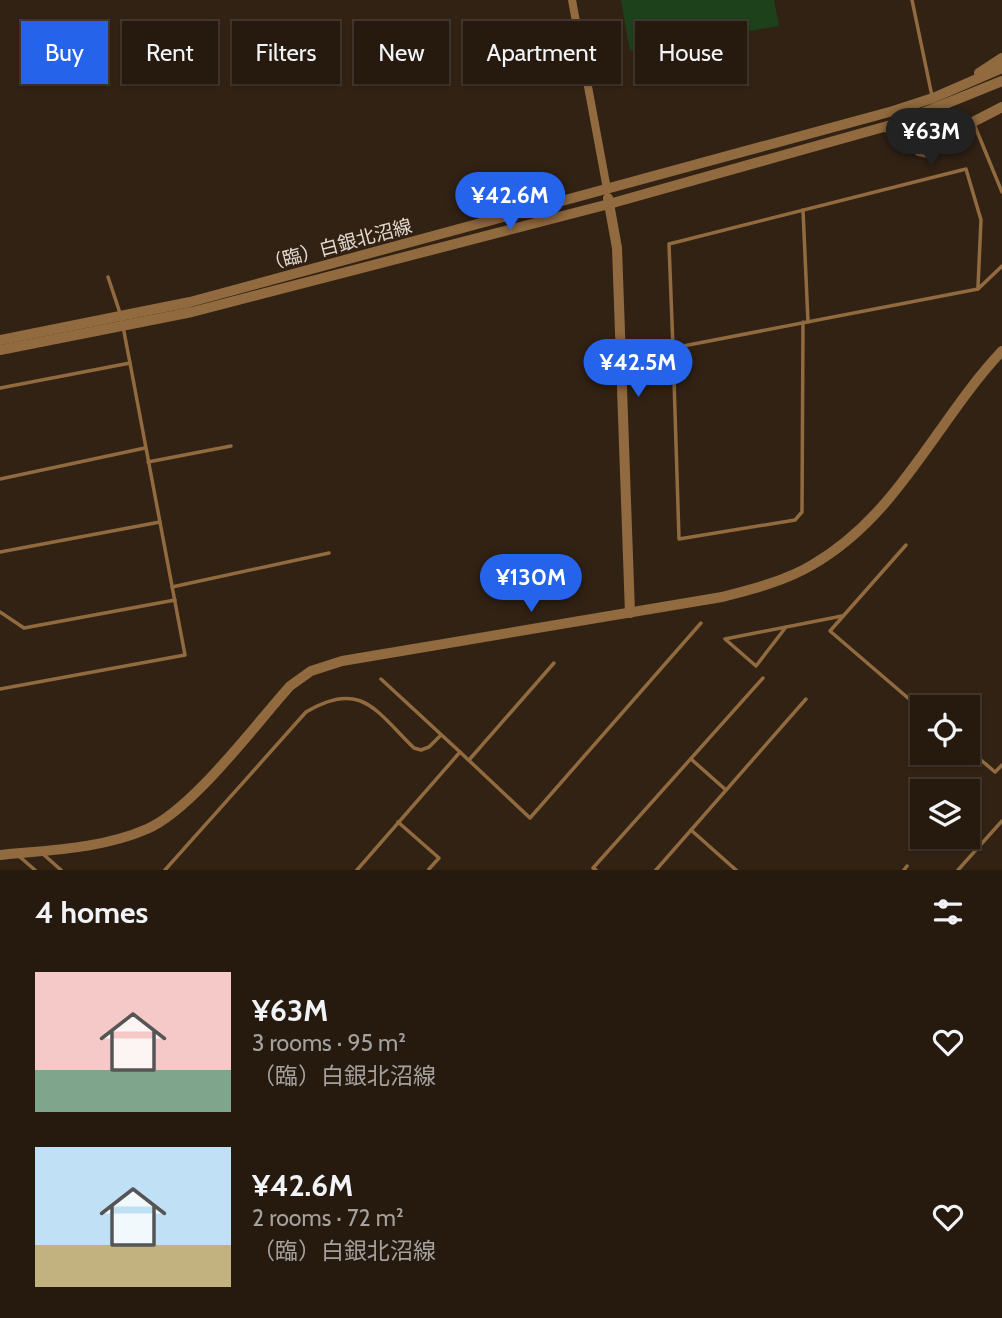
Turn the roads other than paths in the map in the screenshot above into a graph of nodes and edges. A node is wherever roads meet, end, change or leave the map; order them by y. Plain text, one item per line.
1 (572, 0) edge
2 (912, 0) edge
3 (1002, 58) edge
4 (1002, 68) edge
5 (1002, 80) edge
6 (953, 90) junction
7 (933, 98) junction
8 (1002, 107) edge
9 (921, 114) junction
10 (973, 122) junction
11 (883, 127) junction
12 (910, 144) junction
13 (607, 189) junction
14 (1002, 192) edge
15 (610, 204) junction
16 (803, 210) junction
17 (1002, 266) edge
18 (108, 277) dead end
19 (978, 289) junction
20 (121, 321) junction
21 (806, 322) junction
22 (0, 340) edge
23 (673, 348) junction
24 (0, 350) edge
25 (1002, 351) edge
26 (130, 363) junction
27 (0, 388) edge
28 (231, 446) dead end
29 (146, 448) junction
30 (148, 462) junction
31 (0, 479) edge
32 (160, 522) junction
33 (906, 545) dead end
34 (0, 552) edge
35 (329, 553) dead end
36 (172, 587) junction
37 (175, 600) junction
38 (0, 612) edge
39 (630, 613) junction
40 (844, 615) junction
41 (701, 623) dead end
42 (786, 627) junction
43 (554, 663) dead end
44 (763, 678) dead end
45 (381, 679) dead end
46 (0, 689) edge
47 (806, 699) dead end
48 (910, 700) edge
49 (441, 735) junction
50 (460, 752) junction
51 (691, 758) junction
52 (980, 759) edge
53 (469, 760) junction
54 (1002, 765) edge
55 (726, 790) junction
56 (1002, 821) edge
57 (398, 822) junction
58 (691, 830) junction
59 (39, 850) junction
60 (16, 853) junction
61 (0, 855) edge
62 (429, 869) edge
63 (35, 870) edge
64 (61, 870) edge
65 (165, 870) edge
66 (357, 870) edge
67 (596, 870) edge
68 (656, 870) edge
69 (737, 870) edge
70 (958, 870) edge

1 - 13 street
2 - 7 lane
3 - 6 street
4 - 6 street, （臨）白銀北沼線
5 - 9 street, （臨）白銀北沼線
6 - 7 street, （臨）白銀北沼線
7 - 13 street, （臨）白銀北沼線
8 - 10 street
9 - 11 street, （臨）白銀北沼線
9 - 12 street
10 - 12 street
10 - 14 lane
11 - 12 street
11 - 15 street, （臨）白銀北沼線
13 - 15 street
13 - 20 street, （臨）白銀北沼線
15 - 20 street, （臨）白銀北沼線
15 - 39 street
16 - 19 lane
16 - 21 lane
16 - 23 lane
17 - 19 lane
18 - 20 lane
19 - 21 lane
20 - 22 street, （臨）白銀北沼線
20 - 24 street, （臨）白銀北沼線
20 - 26 lane
21 - 23 lane
21 - 23 lane
25 - 39 street
26 - 27 lane
26 - 29 lane
28 - 30 lane
29 - 30 lane
29 - 31 lane
30 - 32 lane
32 - 34 lane
32 - 36 lane
33 - 40 lane
35 - 36 lane
36 - 37 lane
37 - 38 lane
37 - 46 lane
39 - 59 street
40 - 42 lane
40 - 48 lane
41 - 53 lane
42 - 42 lane
43 - 53 lane
44 - 51 lane
45 - 49 lane
47 - 55 lane
49 - 50 lane
49 - 65 lane
50 - 53 lane
50 - 57 lane
51 - 55 lane
51 - 67 lane
52 - 54 lane
55 - 58 lane
56 - 70 lane
57 - 62 lane
57 - 66 lane
58 - 68 lane
58 - 69 lane
59 - 60 street
59 - 64 lane
60 - 61 street
60 - 63 lane

